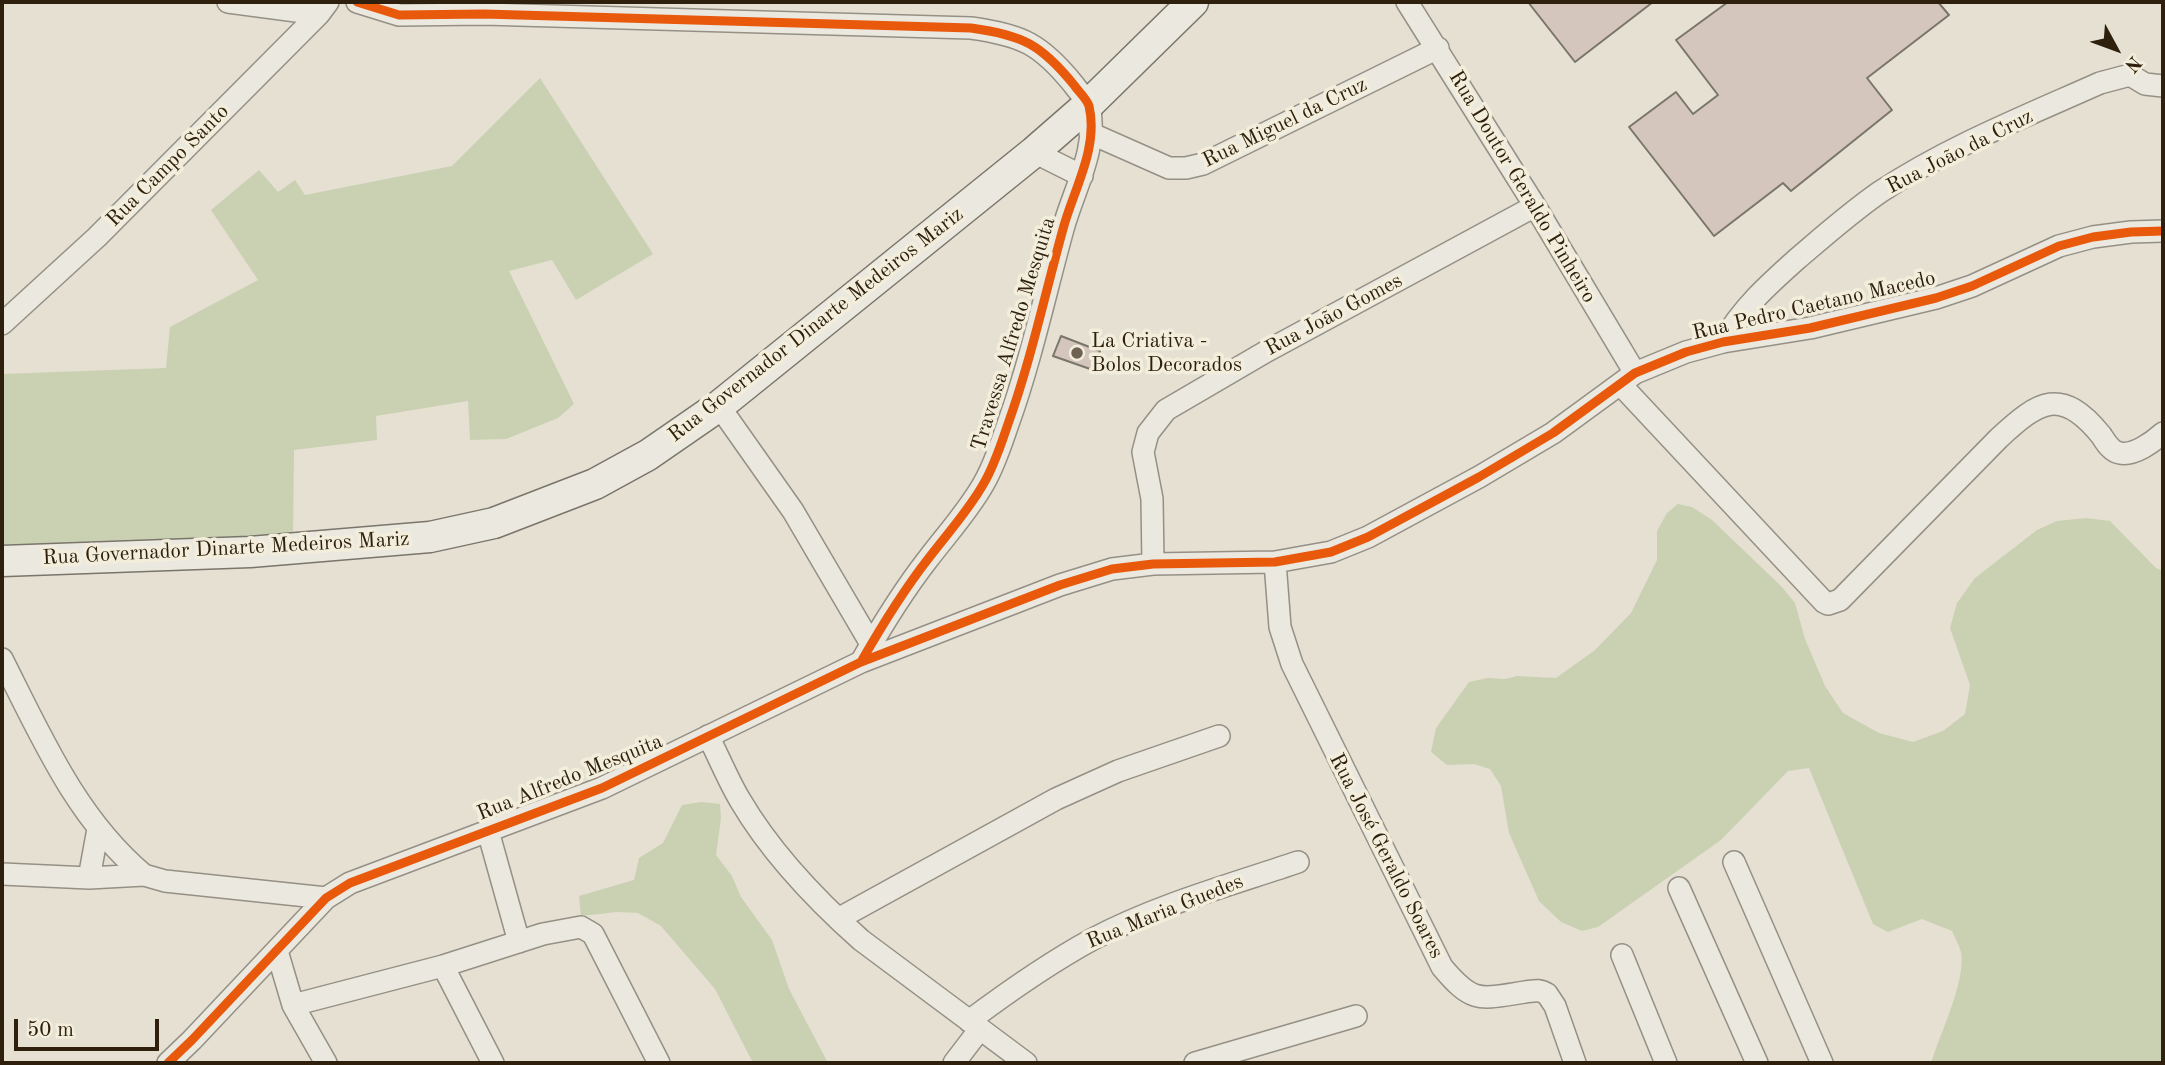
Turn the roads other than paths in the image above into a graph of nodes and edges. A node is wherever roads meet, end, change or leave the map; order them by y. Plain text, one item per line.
1 (228, 2) edge
2 (357, 2) edge
3 (1194, 2) edge
4 (1407, 2) edge
5 (323, 8) edge
6 (1438, 48) junction
7 (2163, 86) edge
8 (1090, 119) junction
9 (1034, 152) junction
10 (1082, 176) junction
11 (1535, 206) junction
12 (2163, 231) edge
13 (2, 324) edge
14 (1723, 342) junction
15 (1628, 379) junction
16 (719, 406) junction
17 (2163, 433) edge
18 (2, 561) edge
19 (1275, 562) junction
20 (1153, 564) junction
21 (866, 653) junction
22 (2, 659) edge
23 (708, 736) junction
24 (1219, 736) dead end
25 (98, 829) junction
26 (488, 831) junction
27 (1298, 862) dead end
28 (1734, 862) dead end
29 (2, 874) edge
30 (144, 875) junction
31 (89, 878) junction
32 (1679, 888) dead end
33 (326, 898) junction
34 (838, 919) junction
35 (519, 942) junction
36 (277, 951) junction
37 (1622, 955) dead end
38 (443, 966) junction
39 (293, 1005) junction
40 (1356, 1016) dead end
41 (974, 1025) junction
42 (168, 1063) edge
43 (326, 1063) edge
44 (493, 1063) edge
45 (659, 1063) edge
46 (954, 1063) edge
47 (1026, 1063) edge
48 (1195, 1063) edge
49 (1575, 1063) edge
50 (1665, 1063) edge
51 (1757, 1063) edge
52 (1822, 1063) edge

1 - 5 street
2 - 8 street
3 - 8 main road, Rua Governador Dinarte Medeiros Mariz
4 - 6 street, Rua Doutor Geraldo Pinheiro
5 - 13 street, Rua Campo Santo
6 - 8 street, Rua Miguel da Cruz
6 - 11 street, Rua Doutor Geraldo Pinheiro
7 - 14 street, Rua João da Cruz
8 - 9 main road, Rua Governador Dinarte Medeiros Mariz
8 - 10 street, Travessa Alfredo Mesquita
9 - 10 street
9 - 16 main road, Rua Governador Dinarte Medeiros Mariz
10 - 21 street, Travessa Alfredo Mesquita
11 - 15 street, Rua Doutor Geraldo Pinheiro
11 - 20 street, Rua João Gomes
12 - 14 street, Rua Pedro Caetano Macedo
14 - 15 street, Rua Pedro Caetano Macedo
15 - 17 street, Rua Doutor Geraldo Pinheiro
15 - 19 street, Rua Pedro Caetano Macedo
16 - 18 main road, Rua Governador Dinarte Medeiros Mariz
16 - 21 street
19 - 20 street, Rua Pedro Caetano Macedo
19 - 49 street, Rua José Geraldo Soares
20 - 21 street, Rua Pedro Caetano Macedo
21 - 23 street, Rua Alfredo Mesquita
22 - 25 street
23 - 26 street, Rua Alfredo Mesquita
23 - 34 street
24 - 34 street
25 - 30 street
25 - 31 street
26 - 33 street, Rua Alfredo Mesquita
26 - 35 street
27 - 41 street, Rua Maria Guedes
28 - 52 street
29 - 31 street
30 - 31 street
30 - 33 street
32 - 51 street
33 - 36 street, Rua Alfredo Mesquita
34 - 41 street
35 - 38 street
35 - 45 street
36 - 39 street
36 - 42 street, Rua Alfredo Mesquita
37 - 50 street
38 - 39 street
38 - 44 street
39 - 43 street
40 - 48 street
41 - 46 street, Rua Maria Guedes
41 - 47 street

